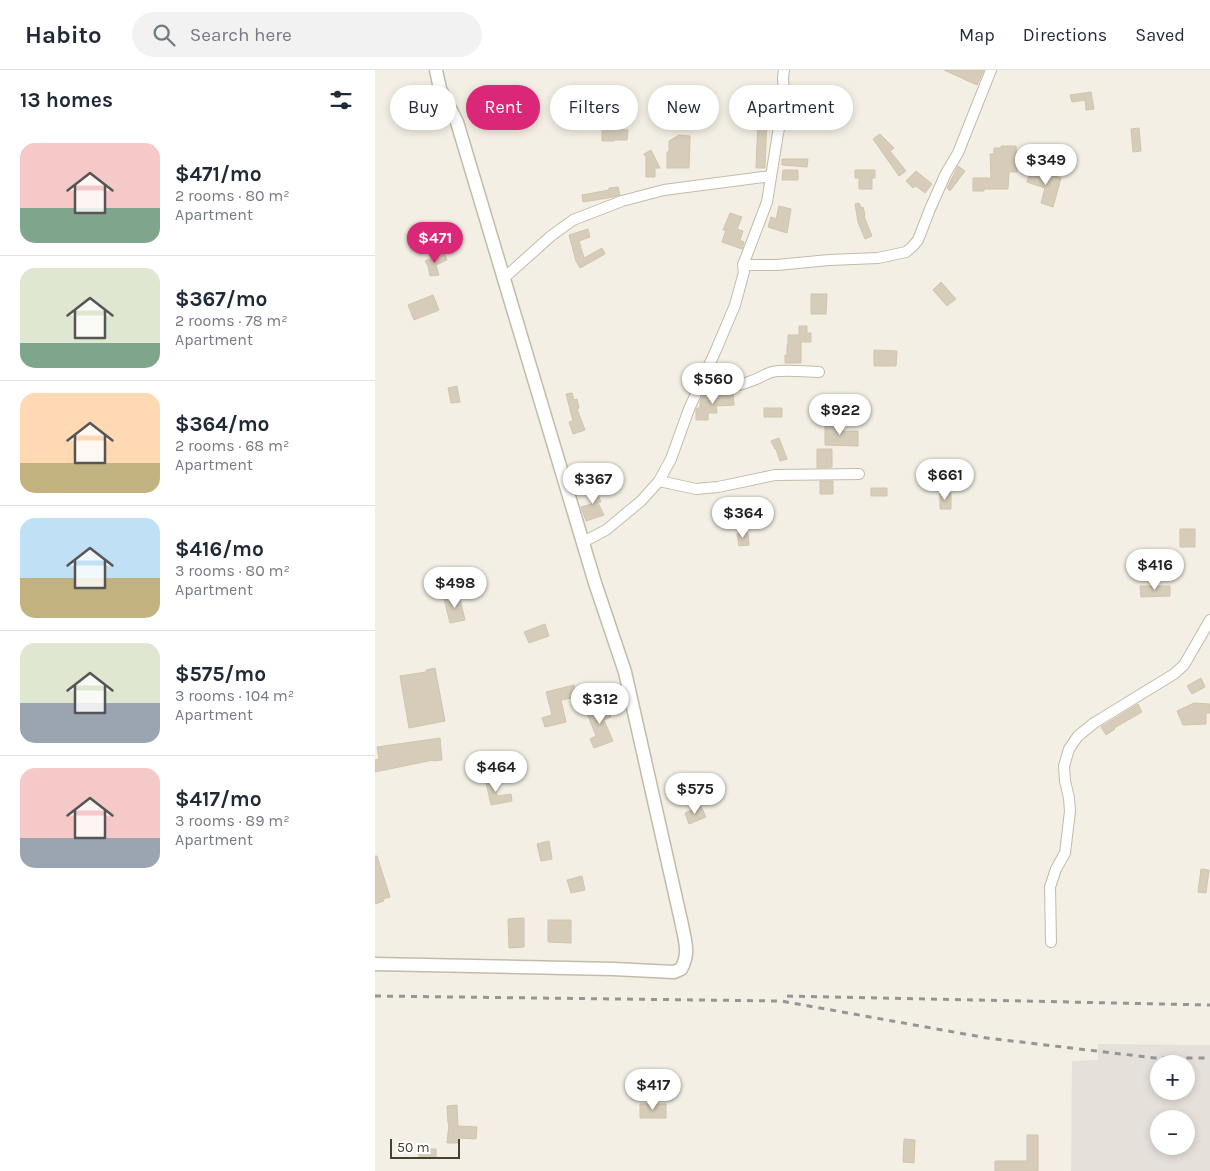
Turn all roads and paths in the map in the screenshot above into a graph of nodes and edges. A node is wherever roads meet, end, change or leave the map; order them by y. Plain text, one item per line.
1 (435, 70) edge
2 (784, 70) edge
3 (991, 70) edge
4 (771, 176) junction
5 (743, 265) junction
6 (503, 278) junction
7 (819, 372) dead end
8 (698, 390) junction
9 (859, 474) dead end
10 (659, 481) junction
11 (583, 542) junction
12 (1210, 620) edge
13 (1051, 942) dead end
14 (375, 964) edge

1 - 6 street
2 - 4 street
3 - 5 street
4 - 5 street
4 - 6 street
5 - 8 street
6 - 11 street
7 - 8 street
8 - 10 street
9 - 10 street
10 - 11 street
11 - 14 street
12 - 13 street

